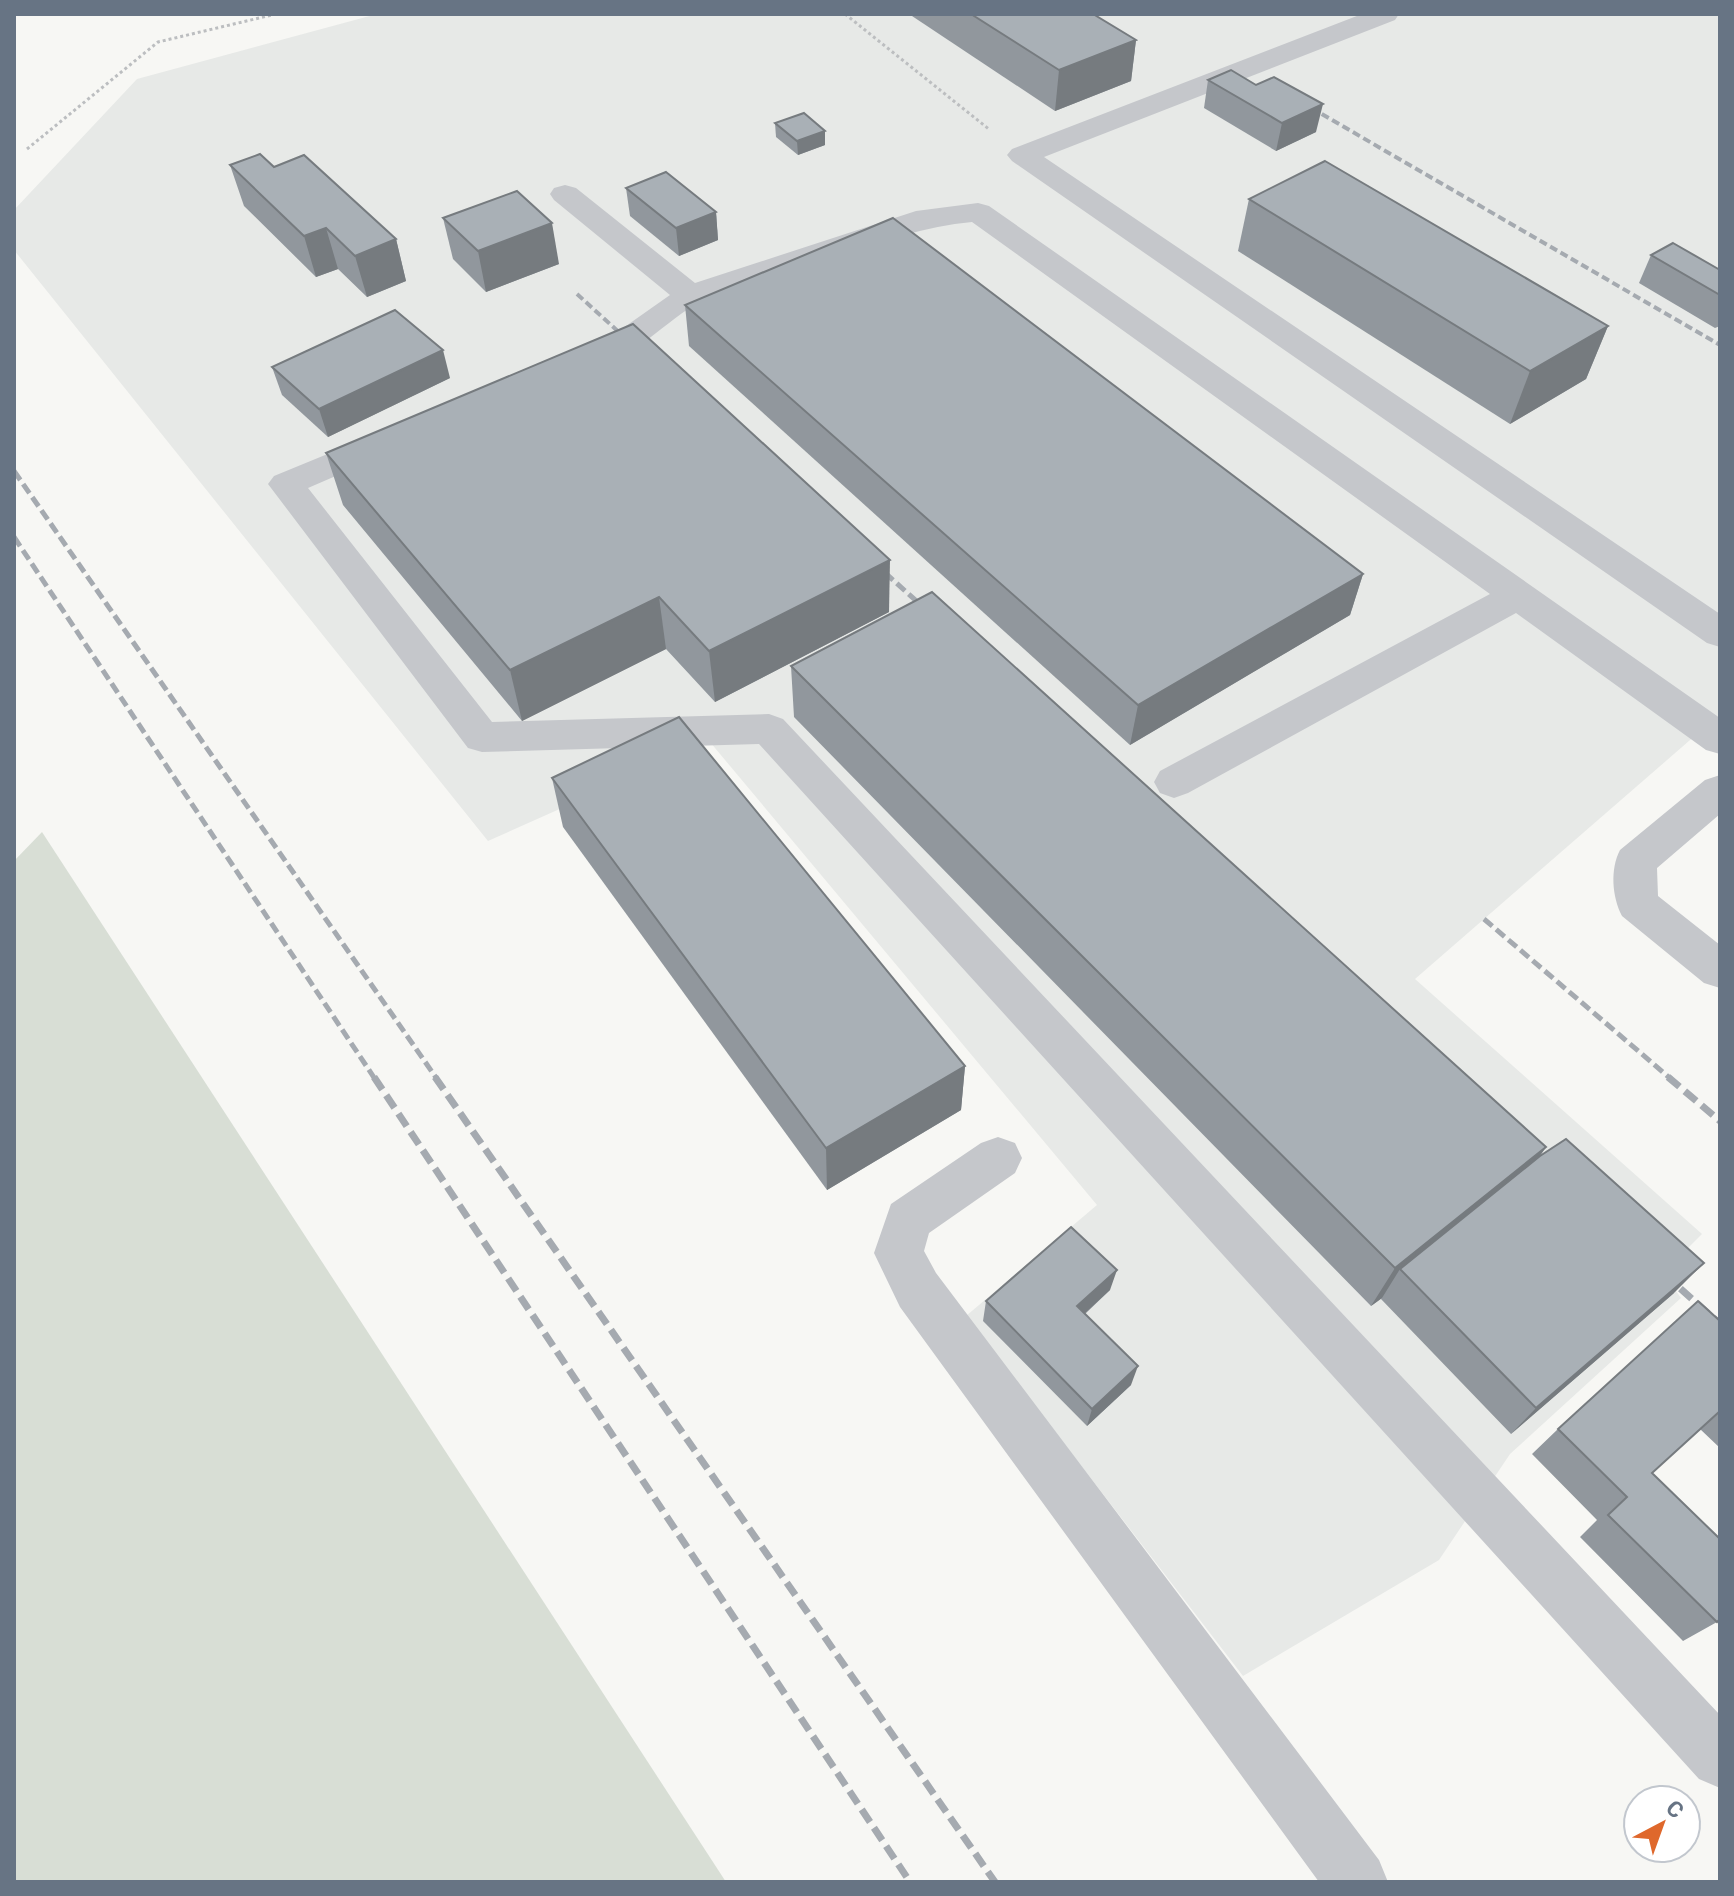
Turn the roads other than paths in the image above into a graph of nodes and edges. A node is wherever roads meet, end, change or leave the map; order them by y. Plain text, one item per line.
1 (1386, 14) edge
2 (565, 194) dead end
3 (690, 295) junction
4 (557, 370) edge
5 (414, 430) edge
6 (1518, 595) junction
7 (1720, 633) edge
8 (1720, 739) edge
9 (1174, 782) dead end
10 (1720, 791) edge
11 (1720, 970) edge
12 (998, 1158) dead end
13 (1720, 1758) edge
14 (1357, 1882) edge

1 - 7 lane
2 - 3 lane
3 - 4 lane
3 - 6 lane
5 - 13 lane
6 - 8 lane
6 - 9 lane
10 - 11 lane
12 - 14 lane

